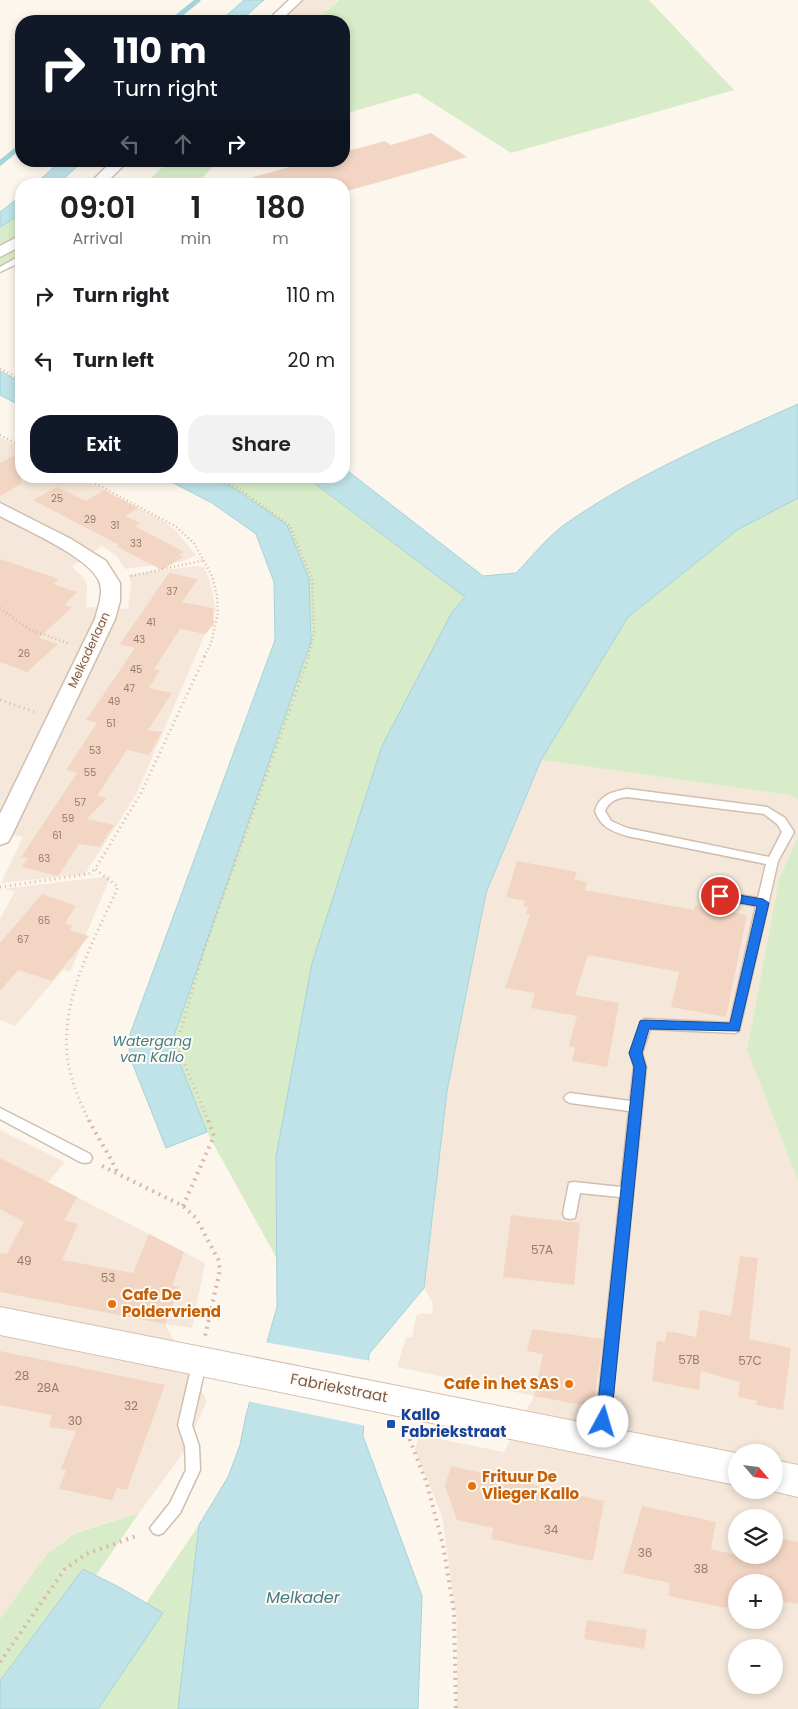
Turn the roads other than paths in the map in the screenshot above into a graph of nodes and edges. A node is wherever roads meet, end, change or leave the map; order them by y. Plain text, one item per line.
1 (296, 0) edge
2 (280, 15) edge
3 (114, 167) edge
4 (103, 178) edge
5 (15, 243) edge
6 (0, 252) edge
7 (15, 262) edge
8 (0, 270) edge
9 (0, 509) edge
10 (0, 837) edge
11 (772, 861) junction
12 (720, 896) dead end
13 (763, 903) junction
14 (570, 1098) dead end
15 (636, 1107) junction
16 (0, 1113) edge
17 (85, 1158) road end
18 (627, 1193) junction
19 (570, 1214) dead end
20 (0, 1321) edge
21 (208, 1362) junction
22 (601, 1441) junction
23 (728, 1466) edge
24 (783, 1478) edge
25 (798, 1481) edge
26 (158, 1528) road end

1 - 2 street
3 - 4 street
5 - 6 street
7 - 8 lane
9 - 10 street, Melkaderlaan
11 - 11 lane
11 - 13 lane
12 - 13 lane
13 - 15 lane
14 - 15 lane
15 - 18 lane
16 - 17 lane
18 - 19 lane
18 - 22 lane
20 - 21 main road, Fabriekstraat
21 - 22 main road, Fabriekstraat
21 - 26 lane
22 - 23 main road, Fabriekstraat
24 - 25 main road

